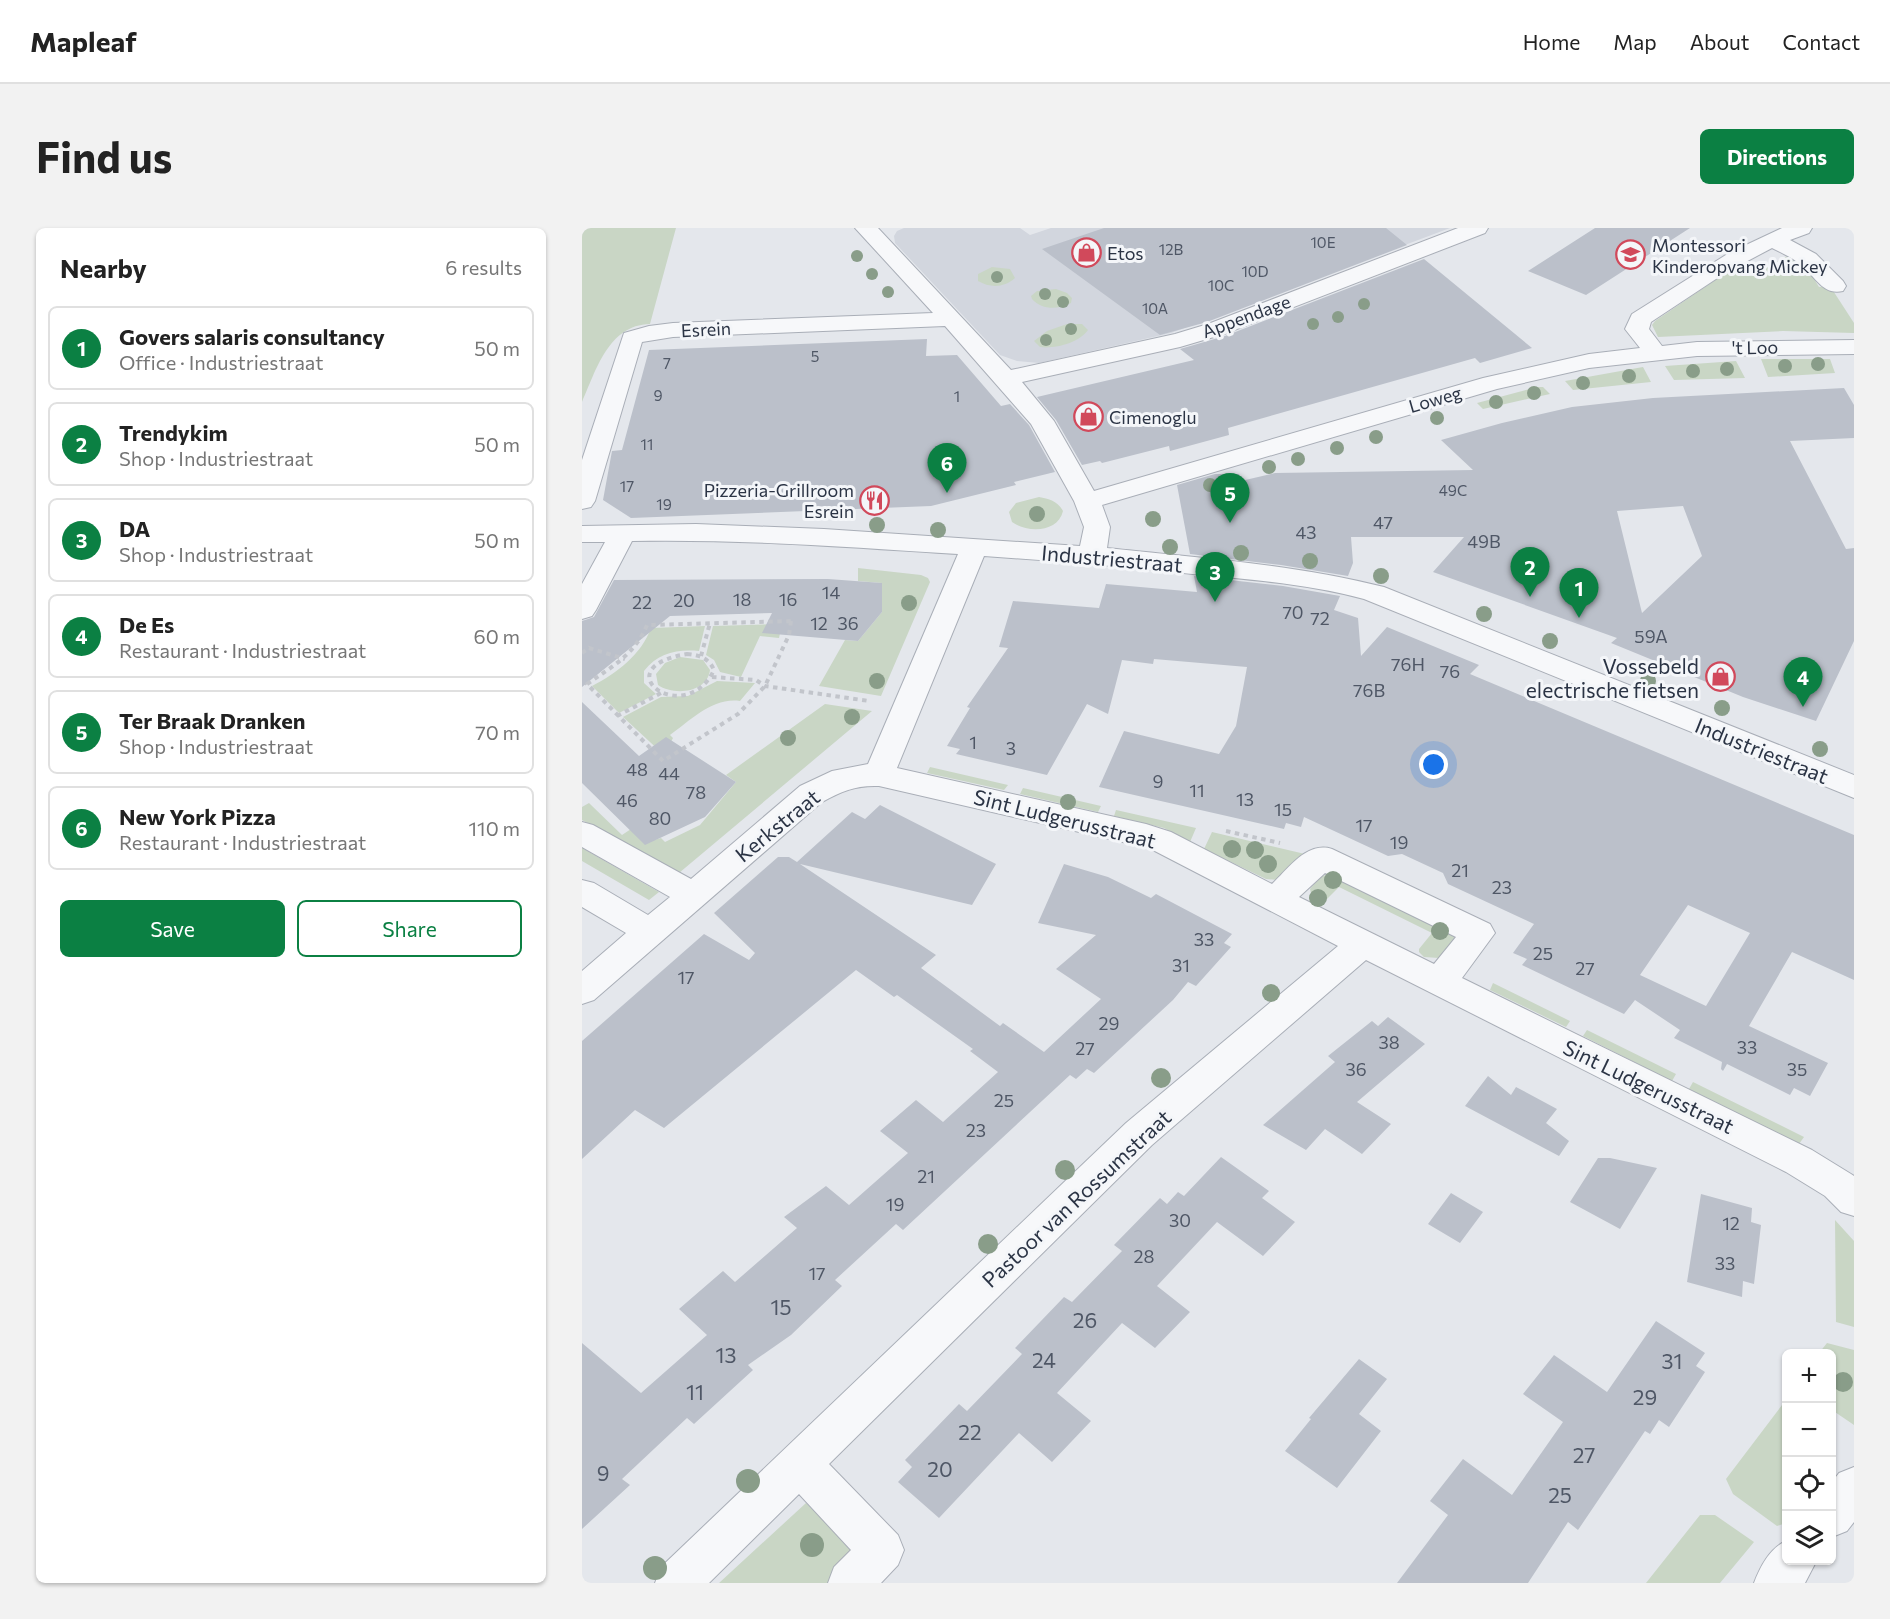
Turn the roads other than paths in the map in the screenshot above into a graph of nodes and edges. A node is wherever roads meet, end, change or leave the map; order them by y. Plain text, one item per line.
1 (866, 228) edge
2 (1477, 228) edge
3 (1801, 228) edge
4 (1772, 239) junction
5 (1835, 286) dead end
6 (951, 319) junction
7 (1854, 347) edge
8 (1655, 352) junction
9 (1006, 378) junction
10 (582, 501) edge
11 (1087, 501) junction
12 (623, 533) junction
13 (582, 534) edge
14 (974, 547) junction
15 (1092, 555) junction
16 (582, 610) edge
17 (879, 775) junction
18 (1854, 787) edge
19 (582, 832) edge
20 (582, 892) edge
21 (693, 895) junction
22 (1275, 900) junction
23 (651, 932) junction
24 (1363, 944) junction
25 (1439, 982) junction
26 (582, 991) edge
27 (1854, 1200) edge
28 (800, 1464) junction
29 (1854, 1488) edge
30 (1836, 1511) edge
31 (1791, 1565) edge
32 (677, 1583) edge
33 (850, 1583) edge
34 (1776, 1583) edge

1 - 6 street
2 - 9 street, Appendage
3 - 4 street
4 - 5 street
4 - 8 street
6 - 9 street
6 - 10 street, Esrein
7 - 8 street, 't Loo
8 - 11 street, Loweg
9 - 11 street
11 - 15 street
12 - 13 street, Industriestraat
12 - 14 street, Industriestraat
12 - 16 street
14 - 15 street, Industriestraat
14 - 17 street
15 - 18 street, Industriestraat
17 - 21 street, Kerkstraat
17 - 22 street, Sint Ludgerusstraat
19 - 21 street
20 - 23 street
21 - 23 street, Kerkstraat
22 - 24 street, Sint Ludgerusstraat
22 - 25 street
23 - 26 street, Kerkstraat
24 - 25 street, Sint Ludgerusstraat
24 - 28 street, Pastoor van Rossumstraat
25 - 27 street, Sint Ludgerusstraat
28 - 32 street, Pastoor van Rossumstraat
28 - 33 street
29 - 30 street
31 - 34 street

